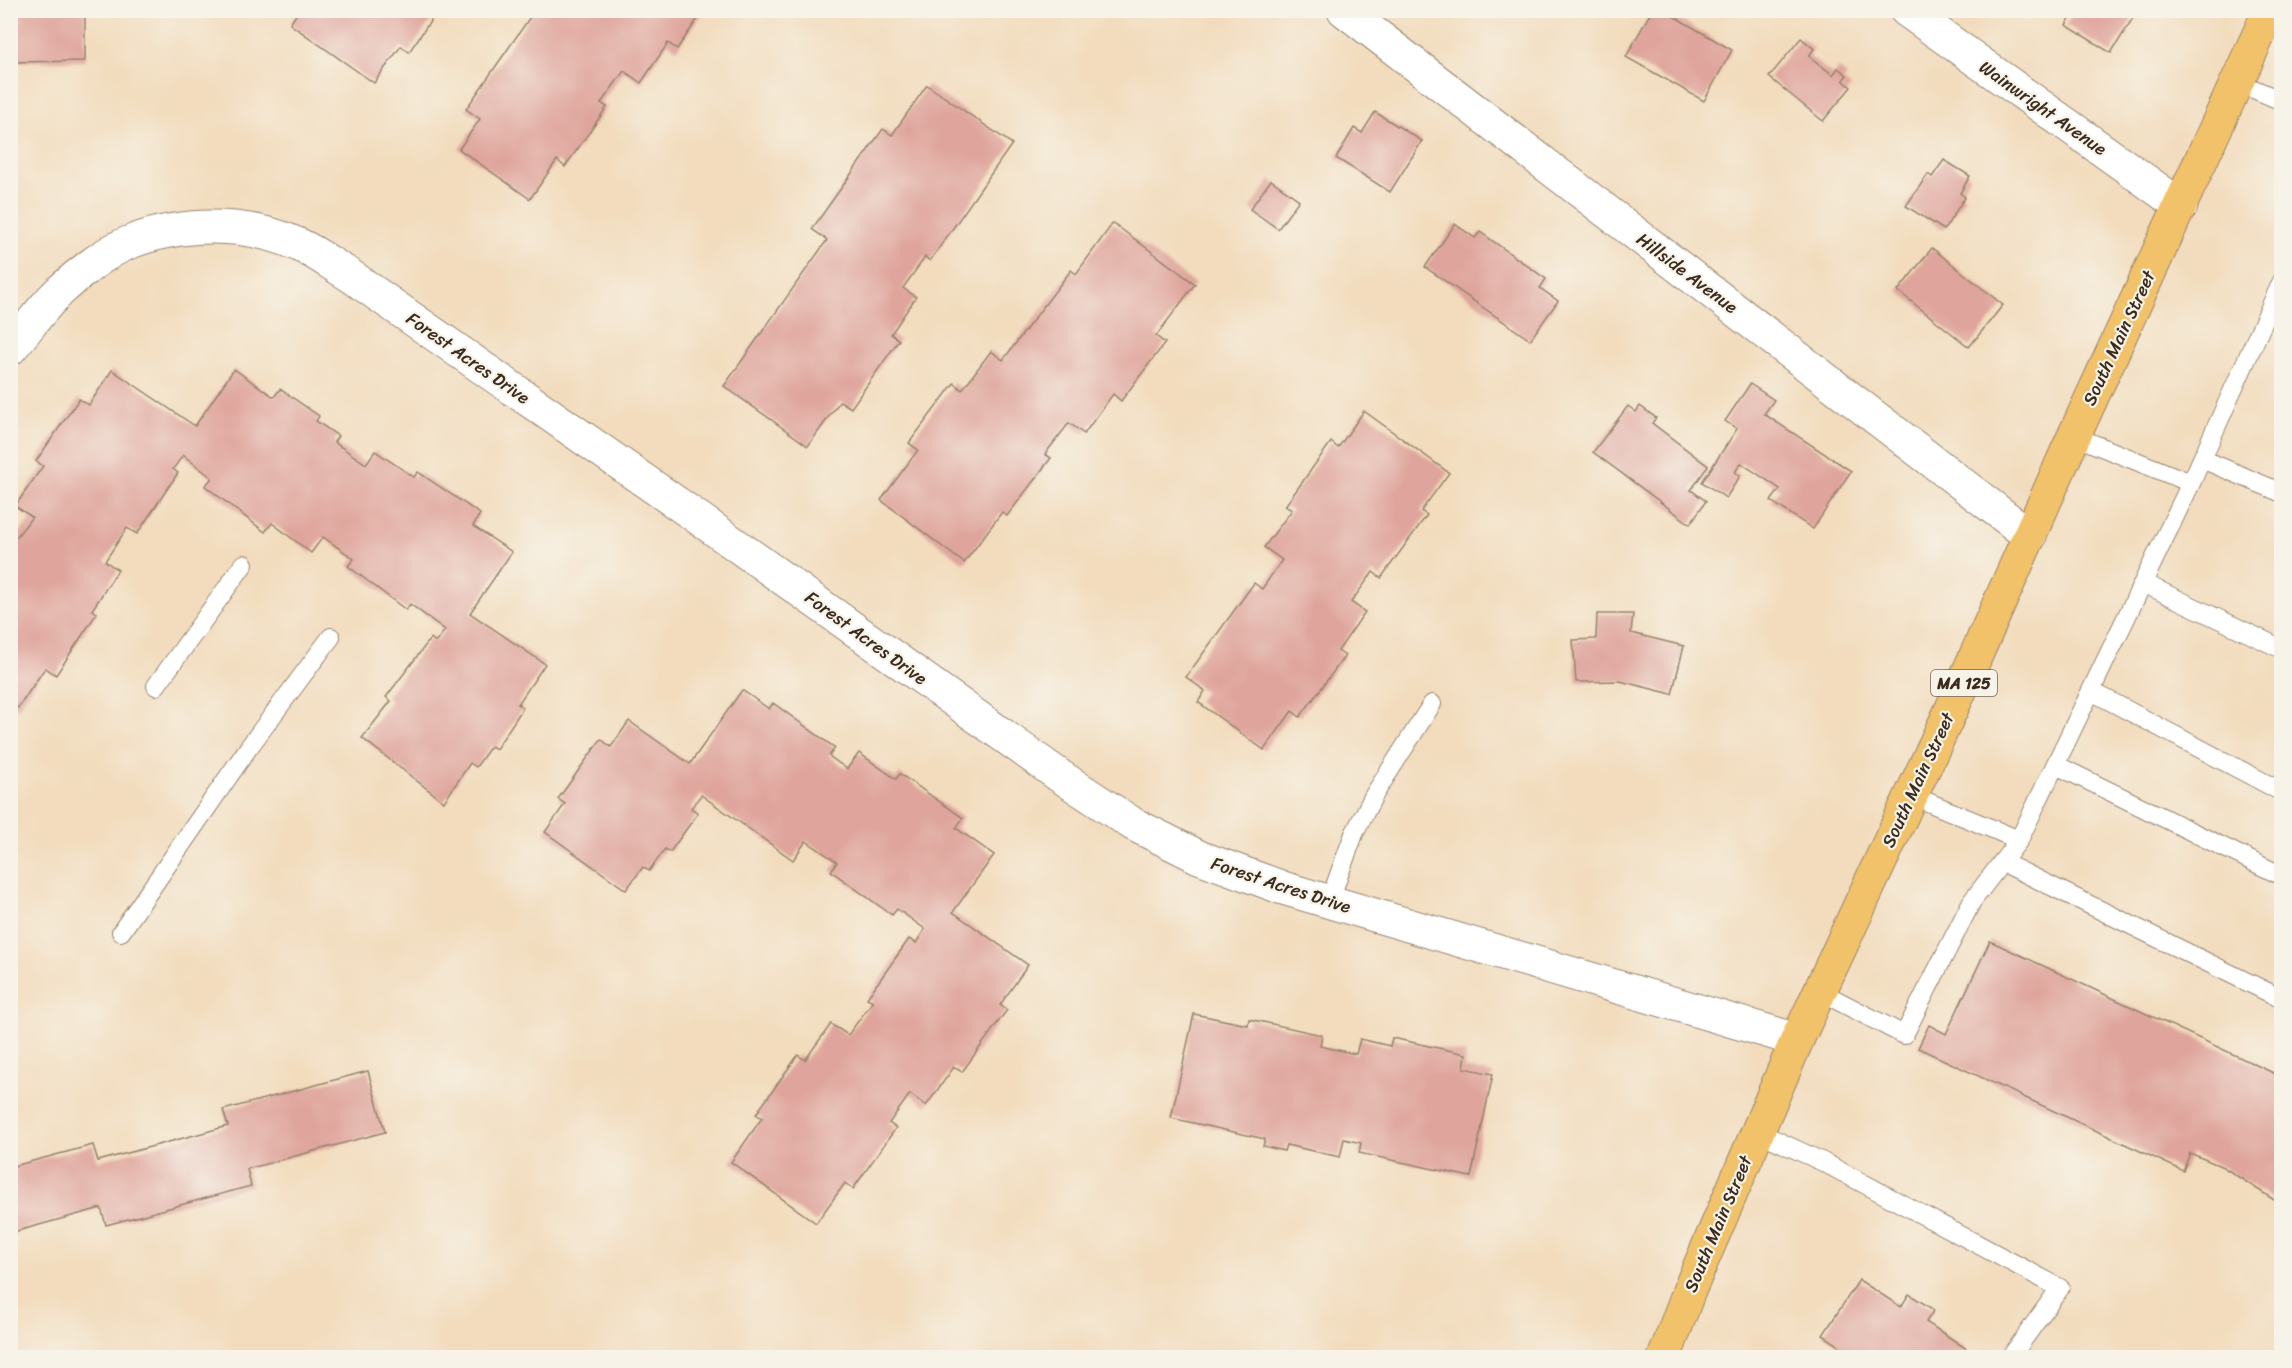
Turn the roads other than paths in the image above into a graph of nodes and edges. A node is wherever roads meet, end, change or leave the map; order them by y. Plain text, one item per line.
1 (1344, 10) edge
2 (1906, 10) edge
3 (2270, 10) edge
4 (2237, 82) junction
5 (2282, 101) edge
6 (2181, 206) junction
7 (2282, 281) edge
8 (10, 349) edge
9 (2074, 436) junction
10 (2202, 459) junction
11 (2191, 483) junction
12 (2282, 493) edge
13 (2030, 536) junction
14 (244, 564) dead end
15 (2143, 584) junction
16 (331, 637) dead end
17 (2282, 649) edge
18 (156, 686) dead end
19 (2091, 691) junction
20 (1432, 704) dead end
21 (2056, 765) junction
22 (2282, 792) edge
23 (1911, 795) junction
24 (2019, 840) junction
25 (2002, 862) junction
26 (2282, 876) edge
27 (1329, 902) junction
28 (121, 932) dead end
29 (1819, 991) junction
30 (2282, 999) edge
31 (1797, 1040) junction
32 (1758, 1132) junction
33 (1672, 1354) edge
34 (2010, 1358) edge

1 - 13 street, Hillside Avenue
2 - 6 street, Wainwright Avenue
3 - 4 main road, South Main Street / MA 125
4 - 5 lane
4 - 6 main road, South Main Street / MA 125
6 - 9 main road, South Main Street / MA 125
7 - 10 lane
8 - 27 street, Forest Acres Drive
9 - 11 lane
9 - 13 main road, South Main Street / MA 125
10 - 11 lane
10 - 12 lane
11 - 15 lane
13 - 23 main road, South Main Street / MA 125
14 - 18 lane
15 - 17 lane
15 - 19 lane
16 - 28 lane
19 - 21 lane
19 - 22 lane
20 - 27 lane
21 - 24 lane
21 - 26 lane
23 - 24 lane
23 - 29 main road, South Main Street / MA 125
24 - 25 lane
25 - 29 lane
25 - 30 lane
27 - 31 street, Forest Acres Drive
29 - 31 main road, South Main Street / MA 125
31 - 32 main road, South Main Street / MA 125
32 - 33 main road, South Main Street / MA 125
32 - 34 lane

